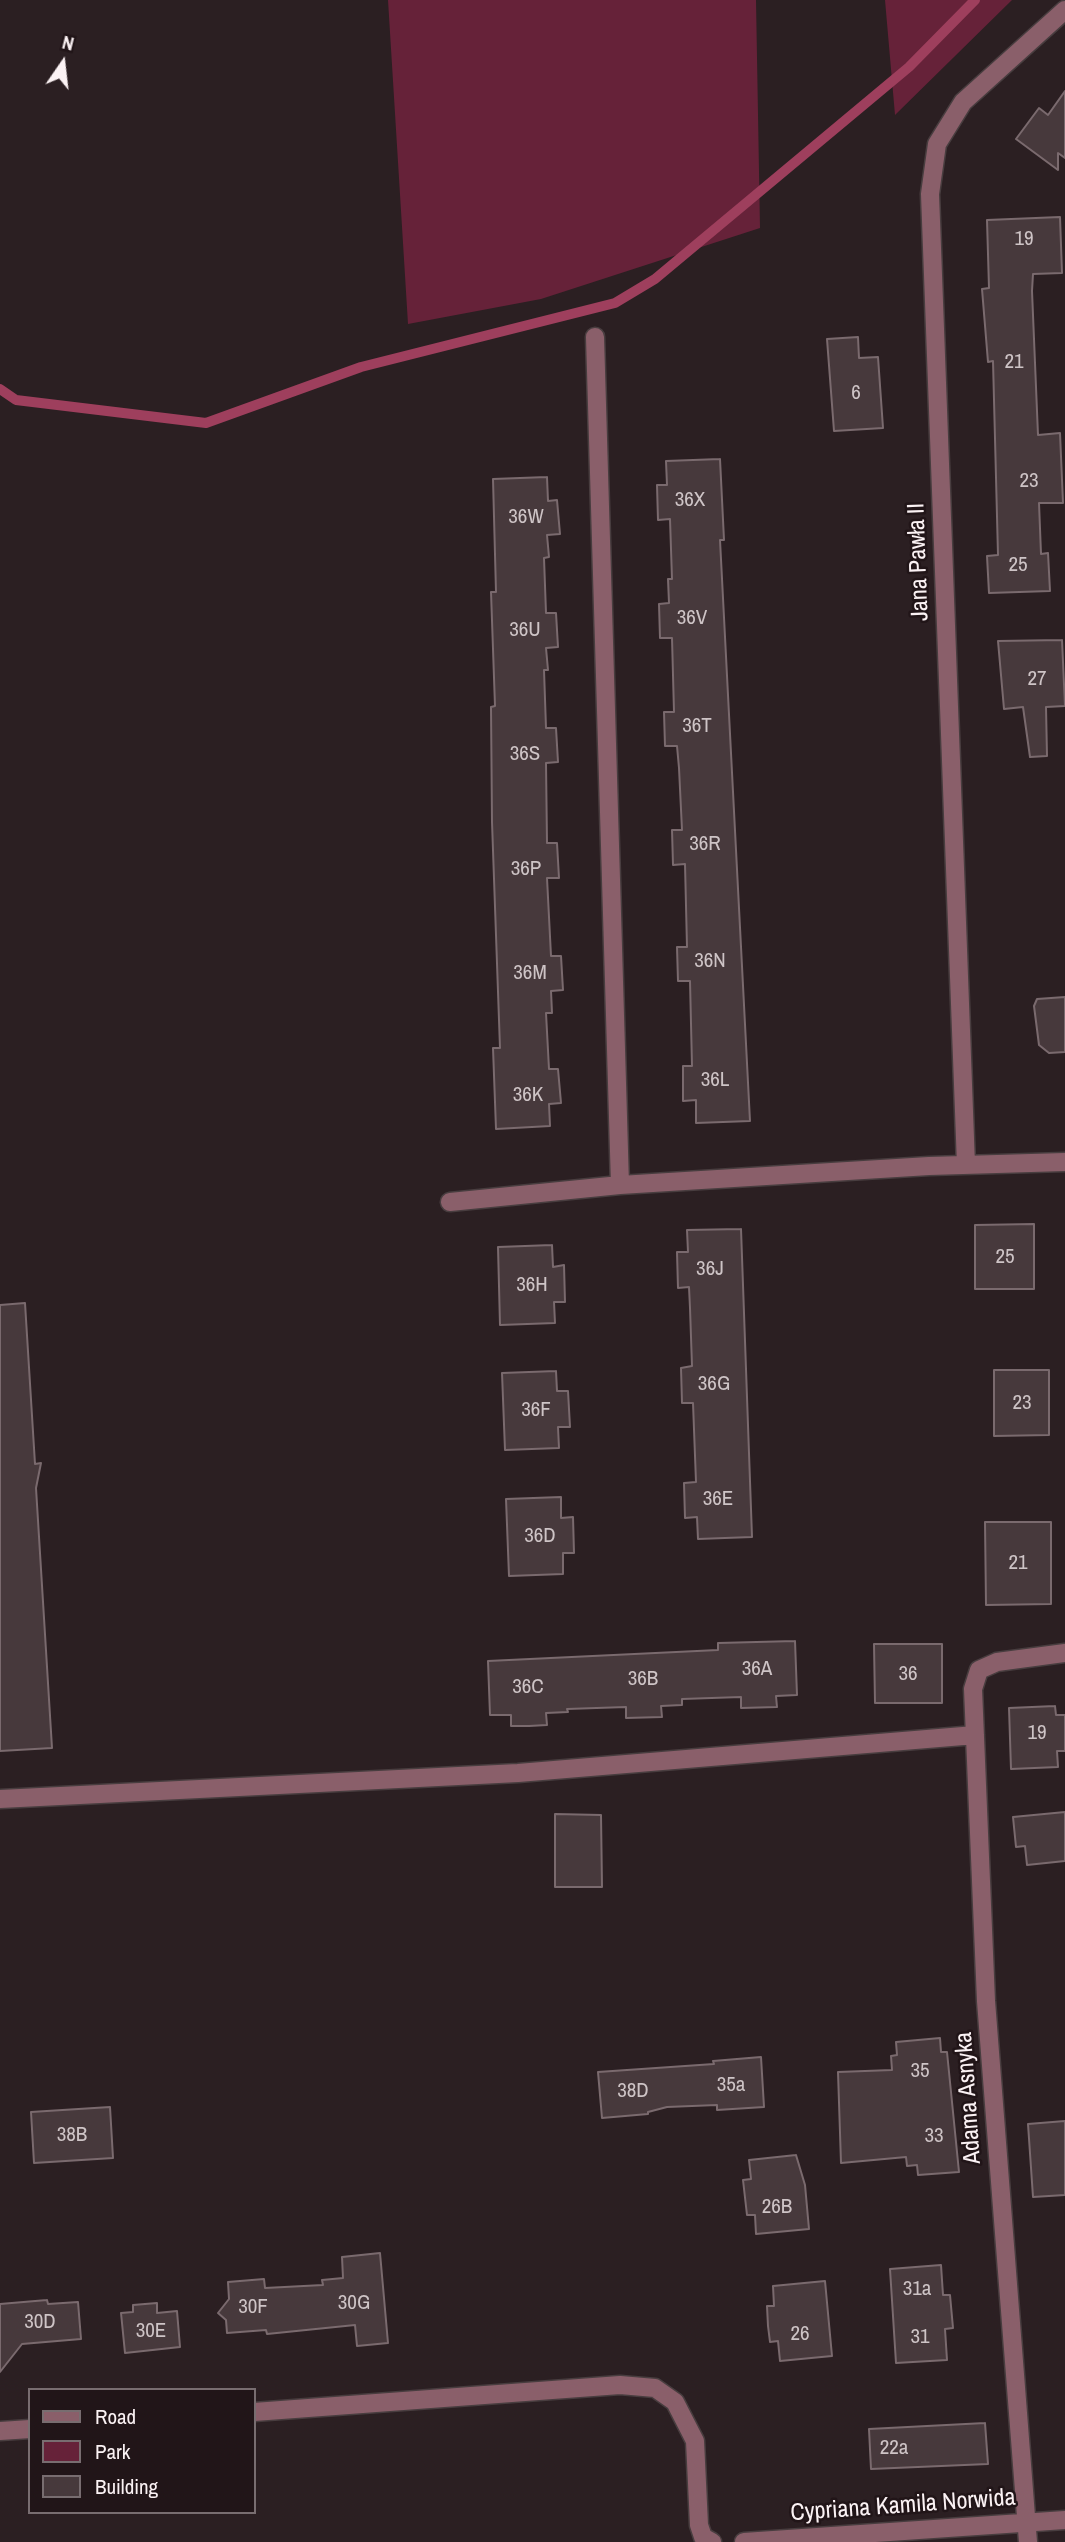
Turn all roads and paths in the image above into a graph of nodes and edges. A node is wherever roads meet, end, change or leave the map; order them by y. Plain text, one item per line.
1 (1065, 10) edge
2 (595, 337) dead end
3 (1065, 1162) edge
4 (966, 1165) junction
5 (620, 1185) junction
6 (450, 1202) dead end
7 (1065, 1653) edge
8 (975, 1735) junction
9 (0, 1799) edge
10 (256, 2412) edge
11 (28, 2429) edge
12 (0, 2431) edge
13 (1065, 2520) edge
14 (1026, 2522) junction
15 (712, 2542) edge
16 (744, 2542) edge
17 (1028, 2542) edge

1 - 4 street, Jana Pawła II
2 - 5 street
3 - 4 street
4 - 5 street
5 - 6 street
7 - 8 street, Adama Asnyka
8 - 9 street
8 - 14 street, Adama Asnyka
10 - 15 street
11 - 12 street
13 - 14 street, Cypriana Kamila Norwida
14 - 16 street, Cypriana Kamila Norwida
14 - 17 street, Adama Asnyka

